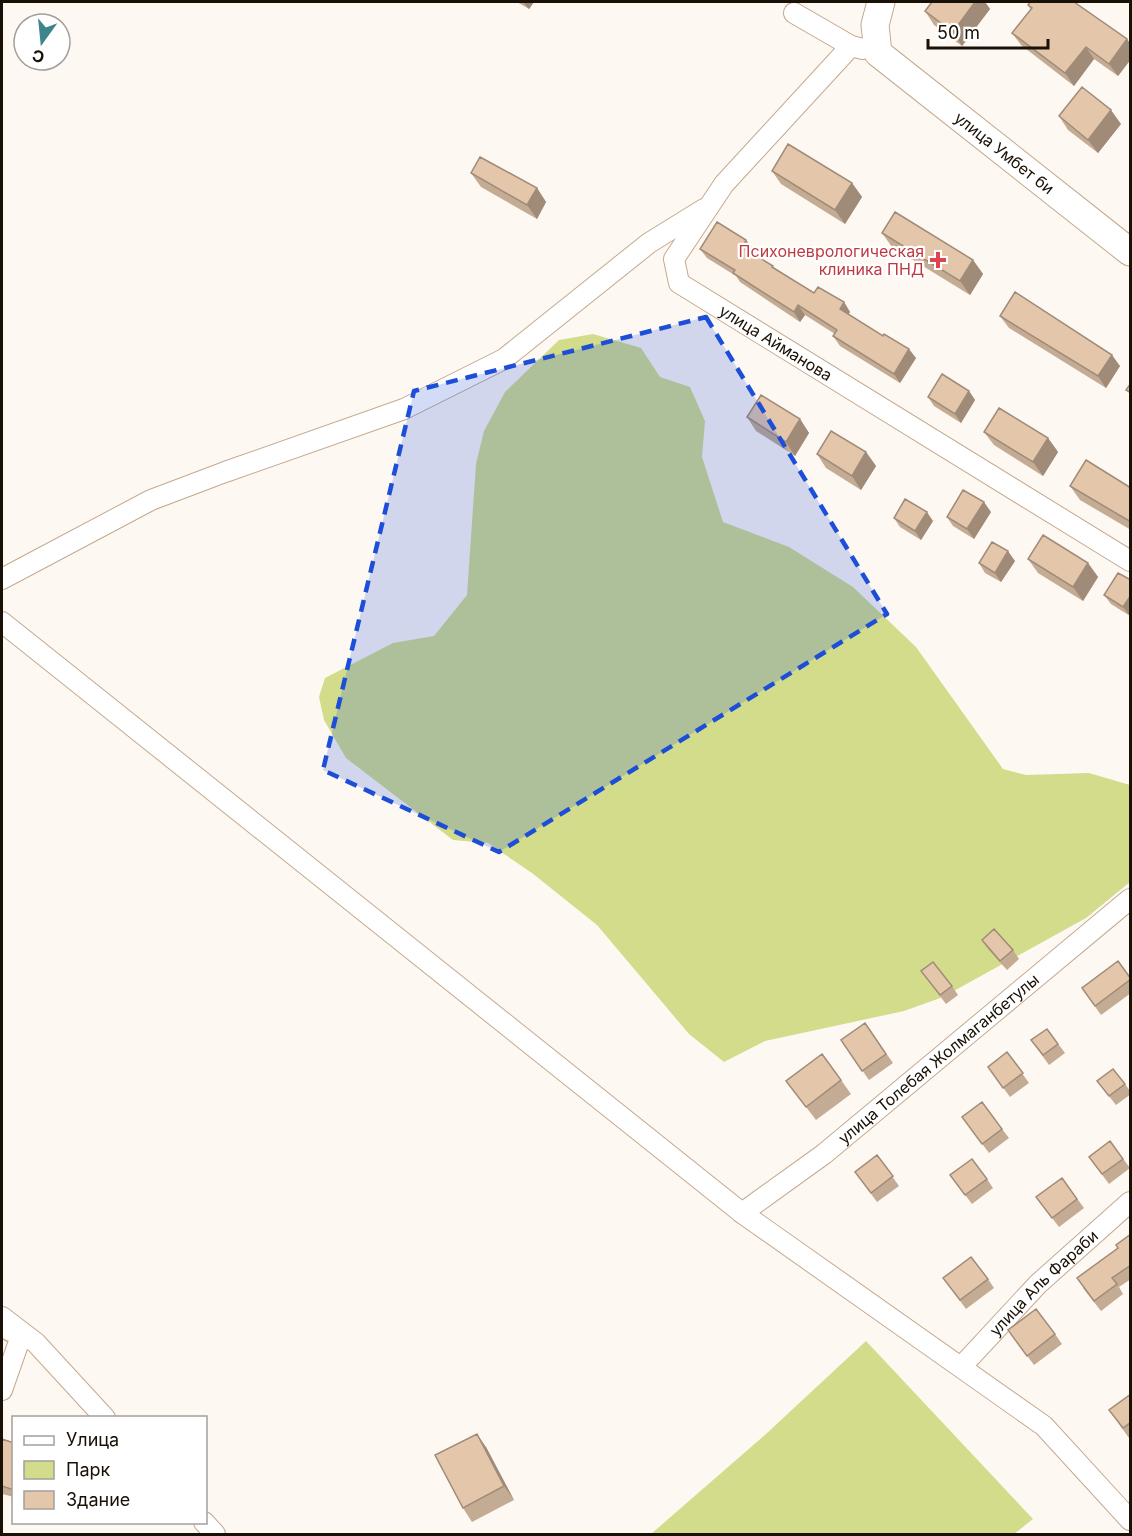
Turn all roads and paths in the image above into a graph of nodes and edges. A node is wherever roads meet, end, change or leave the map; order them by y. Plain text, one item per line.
1 (881, 2) edge
2 (794, 13) dead end
3 (851, 46) junction
4 (878, 53) junction
5 (709, 206) junction
6 (1131, 252) edge
7 (1131, 561) edge
8 (2, 579) edge
9 (2, 622) edge
10 (1131, 899) edge
11 (1131, 1202) edge
12 (742, 1213) junction
13 (2, 1317) edge
14 (2, 1330) edge
15 (22, 1333) junction
16 (961, 1367) junction
17 (2, 1390) edge
18 (103, 1416) edge
19 (1131, 1520) edge

1 - 4 street
2 - 3 street
3 - 4 street
3 - 5 street, улица Айманова
4 - 6 street, улица Умбет би
5 - 7 street, улица Айманова
5 - 8 street
9 - 12 street
10 - 12 street, улица Толебая Жолмаганбетулы
11 - 16 street, улица Аль Фараби
12 - 16 street
13 - 15 street
14 - 15 street
15 - 17 street
15 - 18 street
16 - 19 street

